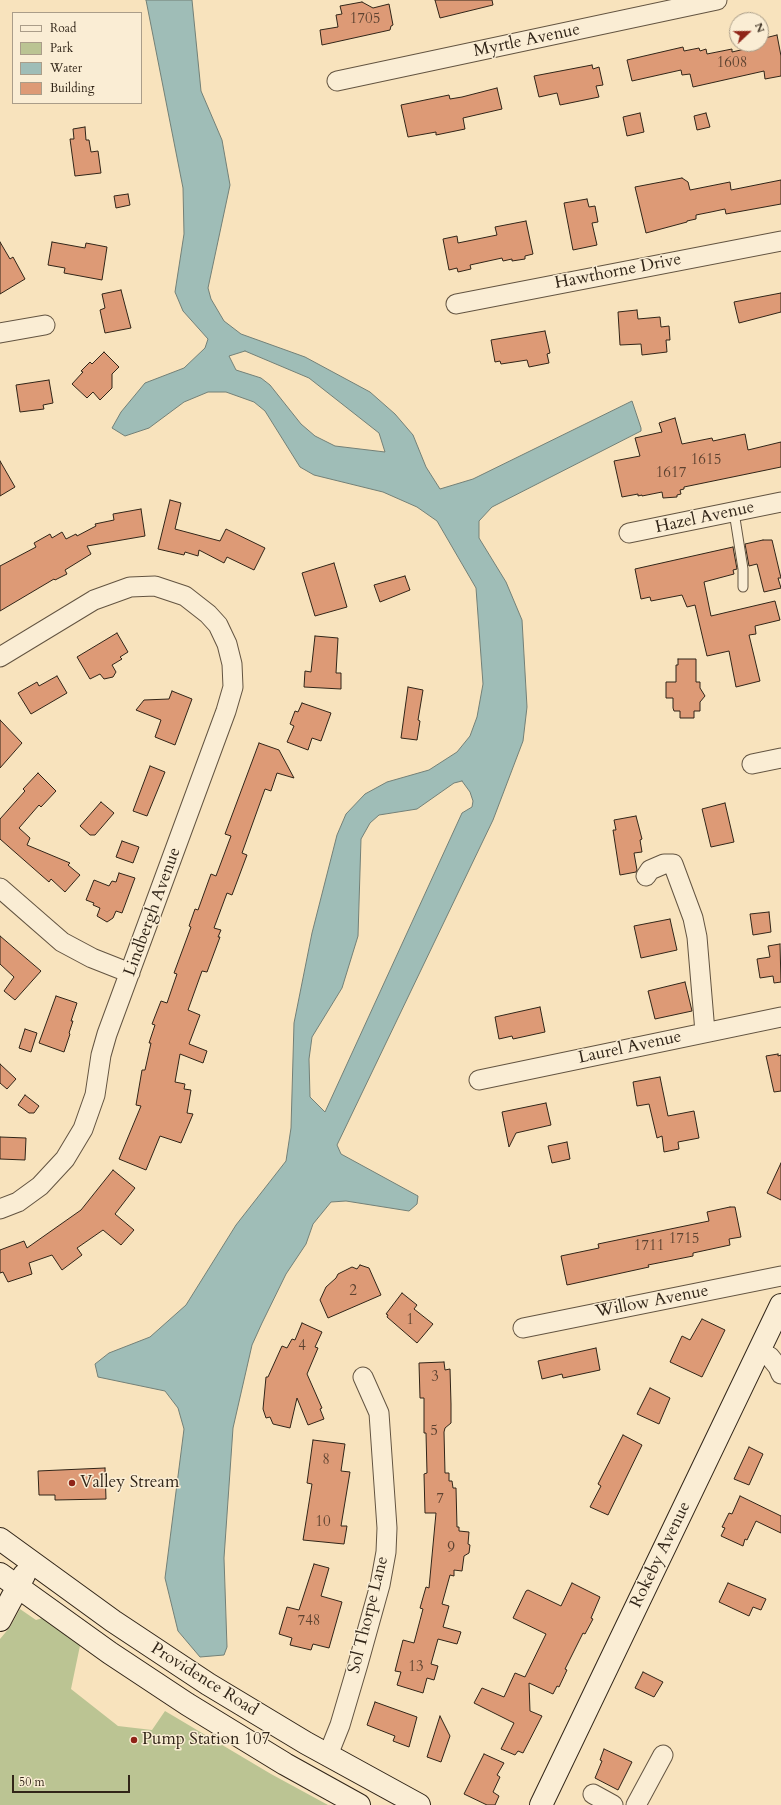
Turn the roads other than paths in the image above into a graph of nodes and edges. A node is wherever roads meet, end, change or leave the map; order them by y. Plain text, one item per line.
1 (717, 0) edge
2 (337, 81) dead end
3 (781, 241) edge
4 (456, 304) dead end
5 (45, 325) dead end
6 (0, 333) edge
7 (781, 502) edge
8 (734, 512) junction
9 (629, 534) dead end
10 (743, 587) dead end
11 (0, 657) edge
12 (781, 758) edge
13 (752, 764) dead end
14 (646, 876) dead end
15 (0, 888) edge
16 (130, 973) junction
17 (781, 1017) edge
18 (705, 1032) junction
19 (479, 1080) dead end
20 (0, 1209) edge
21 (781, 1276) edge
22 (781, 1305) edge
23 (523, 1328) dead end
24 (760, 1351) junction
25 (781, 1374) edge
26 (363, 1377) dead end
27 (0, 1539) edge
28 (31, 1562) junction
29 (0, 1574) edge
30 (18, 1588) junction
31 (0, 1620) edge
32 (328, 1755) junction
33 (663, 1755) dead end
34 (593, 1794) dead end
35 (359, 1805) edge
36 (419, 1805) edge
37 (541, 1805) edge
38 (613, 1805) edge
39 (636, 1805) edge

1 - 2 street, Myrtle Avenue
3 - 4 street, Hawthorne Drive
5 - 6 street
7 - 8 street, Hazel Avenue
8 - 9 street, Hazel Avenue
8 - 10 lane
11 - 16 street, Lindbergh Avenue
12 - 13 street
14 - 18 street
15 - 16 street
16 - 20 street, Lindbergh Avenue
17 - 18 street, Laurel Avenue
18 - 19 street, Laurel Avenue
21 - 23 street, Willow Avenue
22 - 24 main road, Rokeby Avenue
24 - 25 street
24 - 37 main road, Rokeby Avenue
26 - 32 street, Sol Thorpe Lane
27 - 28 main road, Providence Road
28 - 30 main road
28 - 32 main road, Providence Road
29 - 30 main road, Providence Road
30 - 31 main road
30 - 35 main road, Providence Road
32 - 36 main road, Providence Road
33 - 39 street
34 - 38 street

